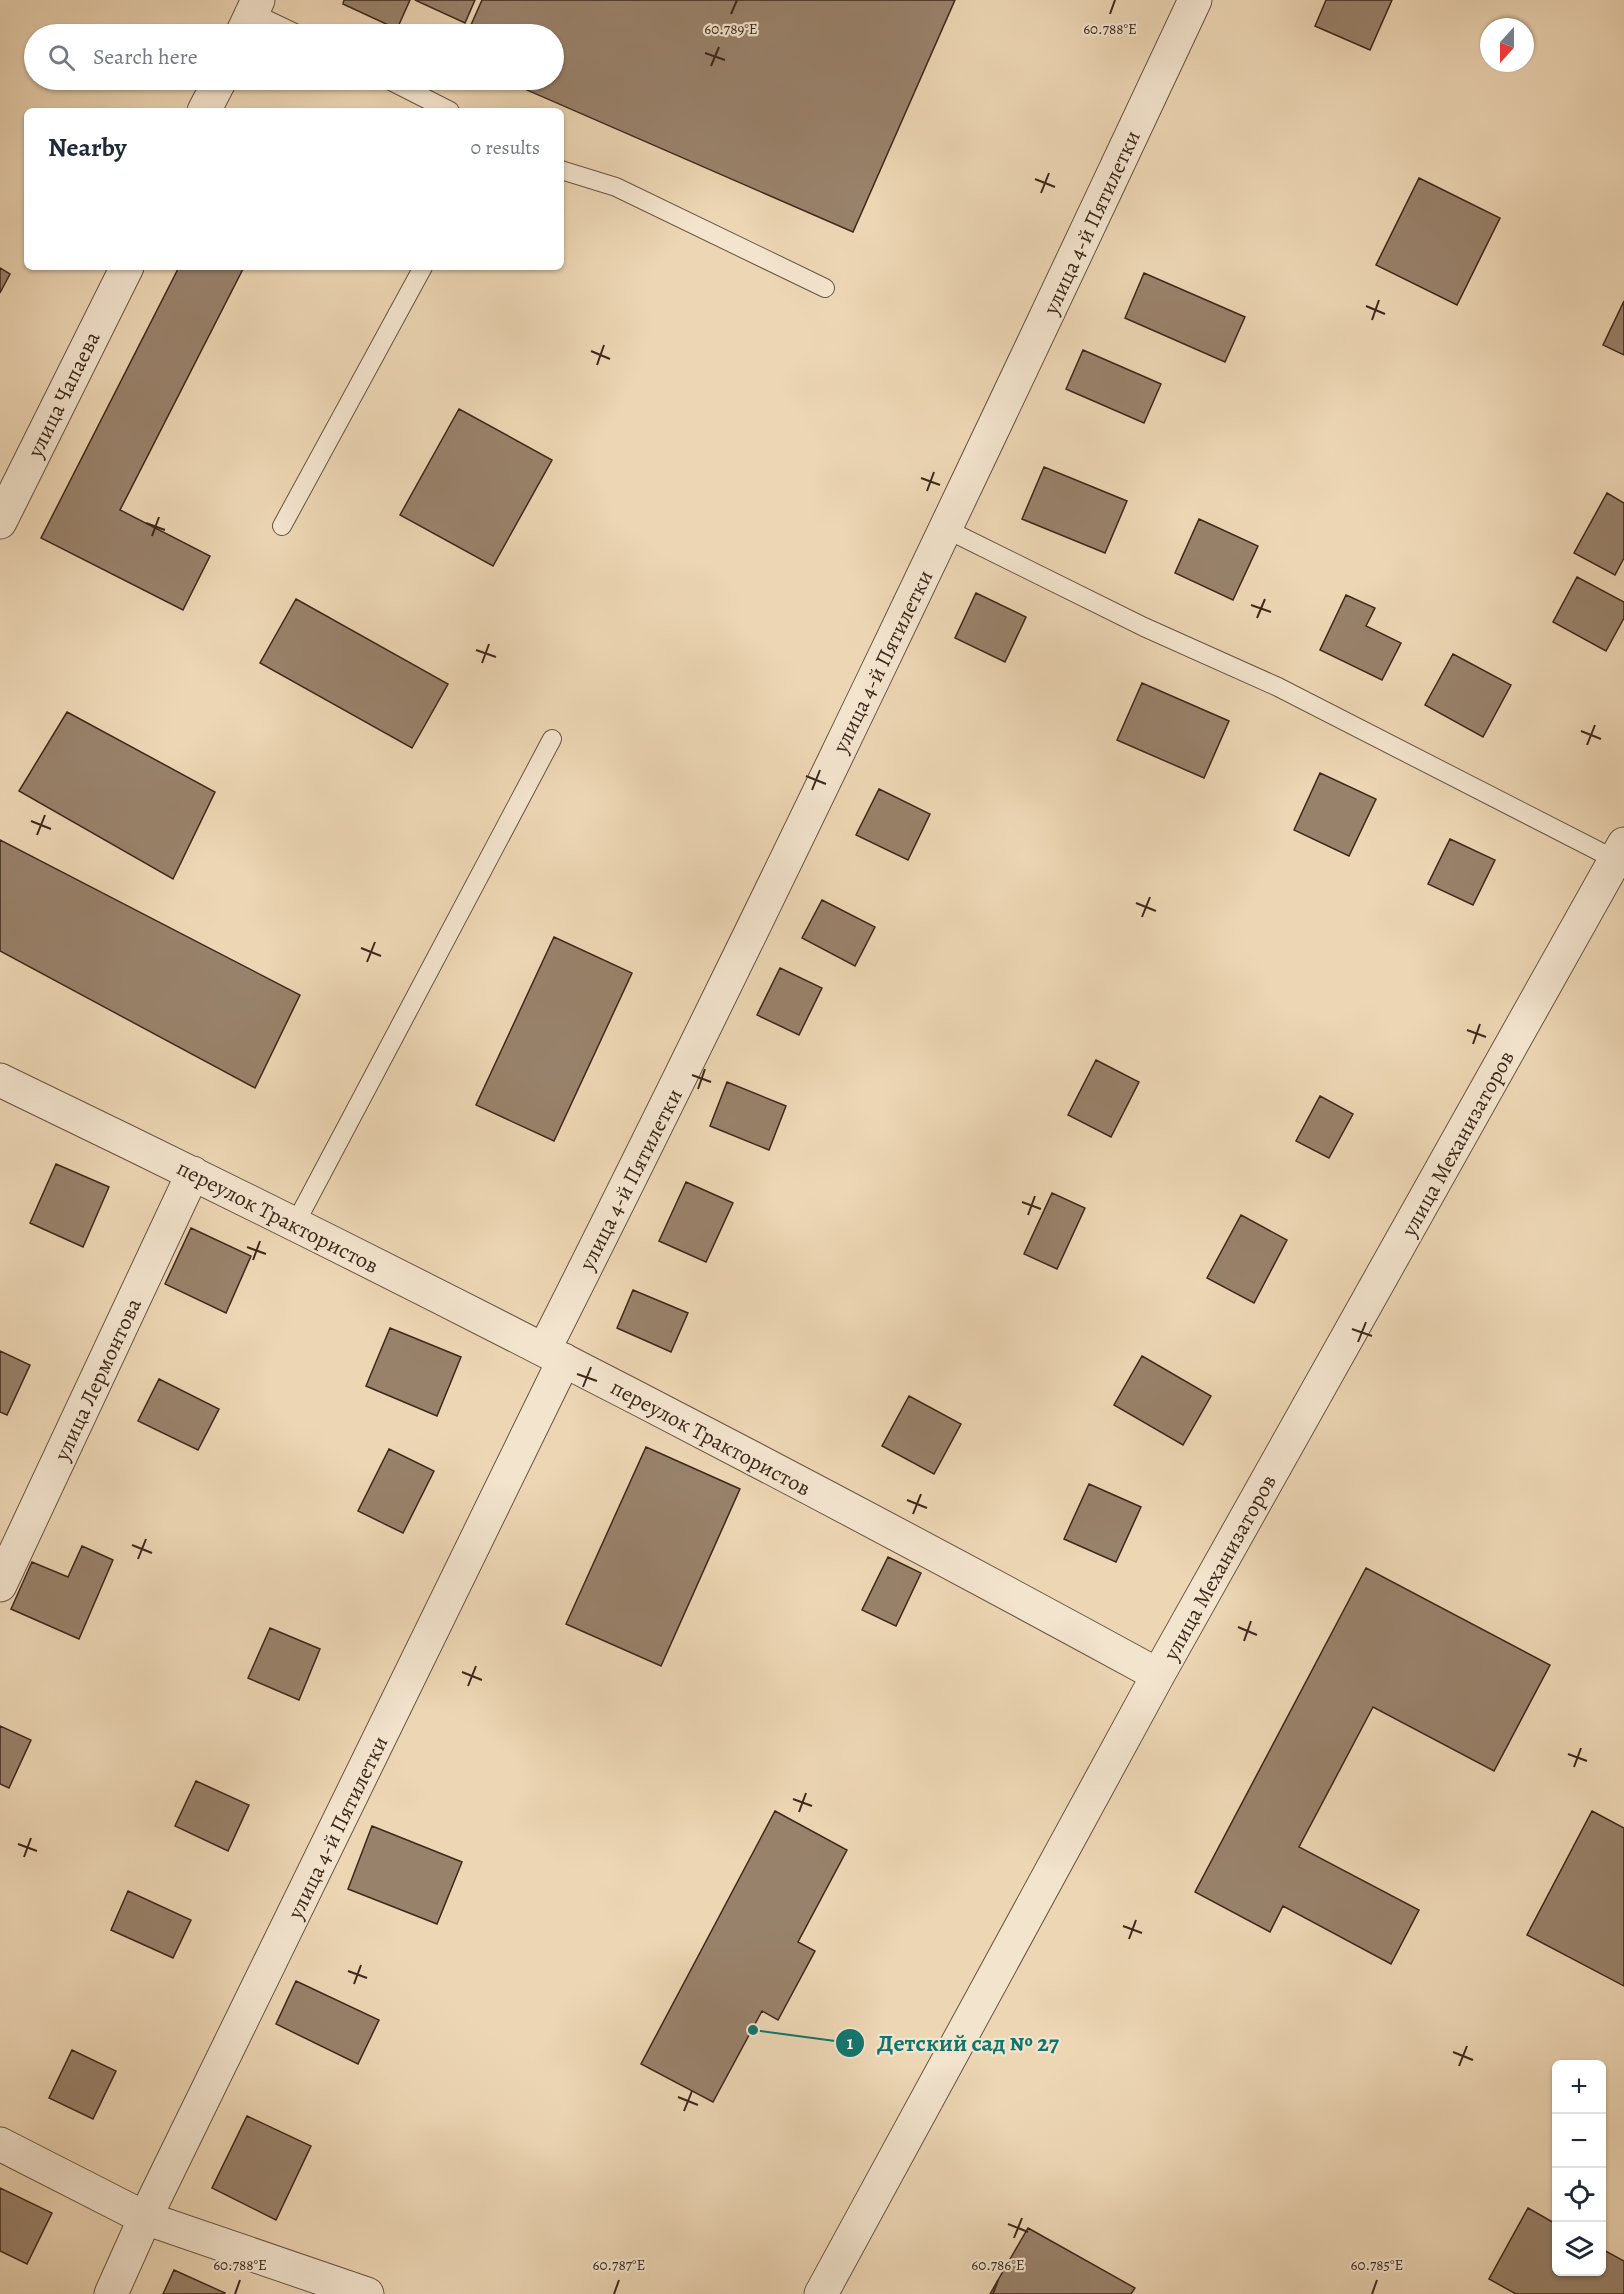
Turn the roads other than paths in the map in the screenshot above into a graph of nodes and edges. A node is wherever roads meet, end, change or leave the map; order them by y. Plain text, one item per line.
1 (1195, 0) edge
2 (251, 16) edge
3 (271, 24) edge
4 (215, 90) edge
5 (409, 90) edge
6 (206, 108) edge
7 (444, 108) edge
8 (564, 171) edge
9 (125, 270) edge
10 (421, 270) edge
11 (825, 288) dead end
12 (0, 522) edge
13 (282, 526) dead end
14 (946, 529) junction
15 (552, 739) dead end
16 (1620, 852) edge
17 (0, 1080) edge
18 (193, 1173) junction
19 (295, 1224) junction
20 (554, 1355) junction
21 (0, 1585) edge
22 (1158, 1675) junction
23 (0, 2144) edge
24 (145, 2218) junction
25 (111, 2294) edge
26 (367, 2294) edge
27 (821, 2294) edge

1 - 14 street, улица 4-й Пятилетки
2 - 3 lane
4 - 6 street
5 - 7 lane
8 - 11 lane
9 - 12 street, улица Чапаева
10 - 13 lane
14 - 16 lane
14 - 20 street, улица 4-й Пятилетки
15 - 19 lane
16 - 22 street, улица Механизаторов
17 - 18 street, переулок Трактористов
18 - 19 street, переулок Трактористов
18 - 21 street, улица Лермонтова
19 - 20 street, переулок Трактористов
20 - 22 street, переулок Трактористов
20 - 24 street, улица 4-й Пятилетки
22 - 27 street, улица Механизаторов
23 - 24 street
24 - 25 street, улица 4-й Пятилетки
24 - 26 street

